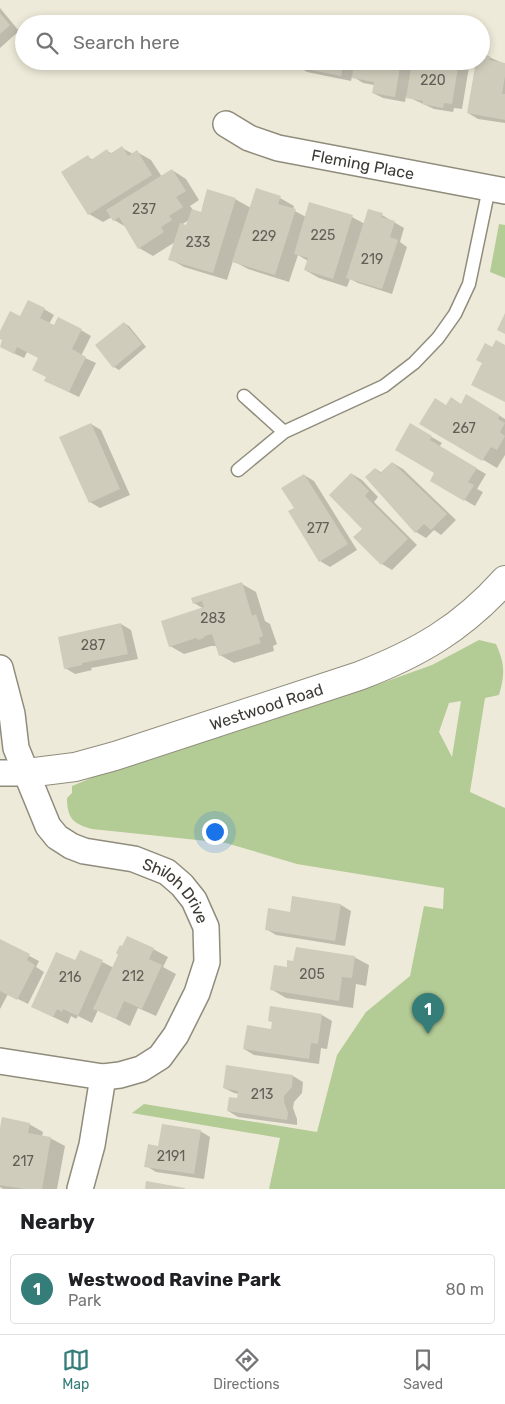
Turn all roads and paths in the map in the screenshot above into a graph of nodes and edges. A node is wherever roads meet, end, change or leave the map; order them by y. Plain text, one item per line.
1 (226, 124) dead end
2 (497, 189) edge
3 (244, 396) dead end
4 (284, 432) junction
5 (238, 470) dead end
6 (505, 580) edge
7 (0, 668) edge
8 (0, 773) edge
9 (27, 773) junction
10 (0, 1060) edge
11 (103, 1077) junction
12 (80, 1189) edge

1 - 2 street, Fleming Place
2 - 4 lane
3 - 4 lane
4 - 5 lane
6 - 9 street, Westwood Road
7 - 9 street, Shiloh Drive
8 - 9 street, Westwood Road
9 - 11 street, Shiloh Drive
10 - 11 street, Shiloh Drive
11 - 12 street

